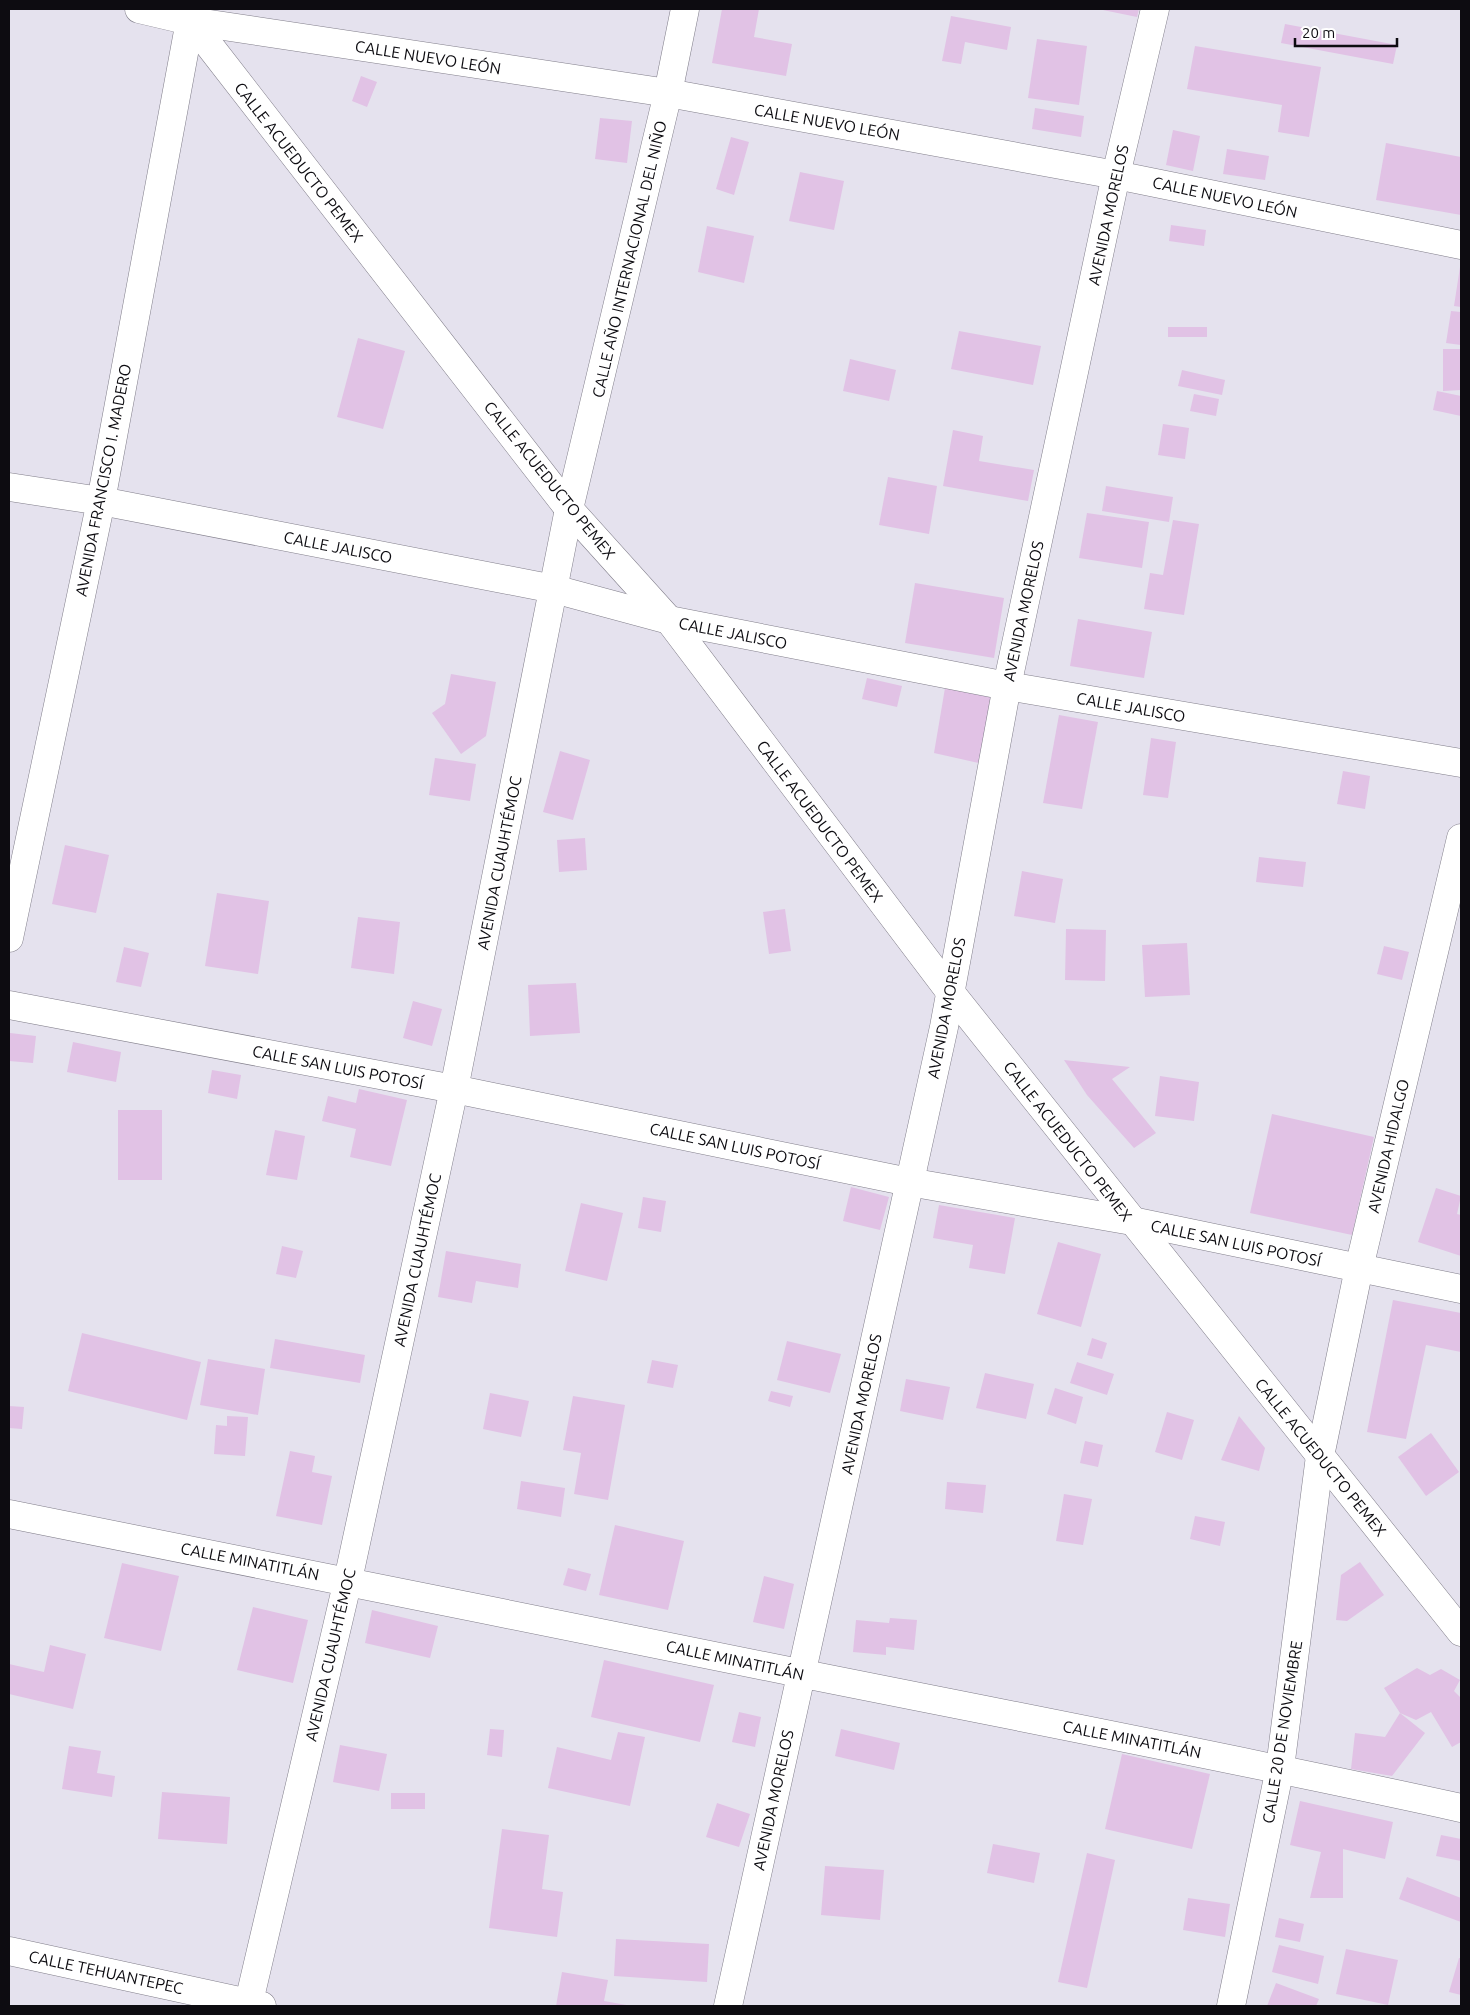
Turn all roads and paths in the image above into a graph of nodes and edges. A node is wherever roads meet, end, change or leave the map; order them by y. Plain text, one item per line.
1 (139, 9) edge
2 (685, 9) edge
3 (1155, 9) edge
4 (188, 13) edge
5 (668, 93) junction
6 (1116, 175) junction
7 (1461, 245) edge
8 (9, 486) edge
9 (101, 501) junction
10 (569, 509) junction
11 (554, 589) junction
12 (669, 620) junction
13 (1006, 686) junction
14 (1461, 763) edge
15 (1461, 838) edge
16 (9, 938) edge
17 (950, 993) junction
18 (9, 1004) edge
19 (454, 1089) junction
20 (909, 1182) junction
21 (1132, 1221) junction
22 (1359, 1268) junction
23 (1461, 1289) edge
24 (1320, 1456) junction
25 (9, 1514) edge
26 (348, 1580) junction
27 (1461, 1632) edge
28 (801, 1674) junction
29 (1280, 1768) junction
30 (1461, 1808) edge
31 (9, 1951) edge
32 (253, 2005) edge
33 (728, 2006) edge
34 (1231, 2006) edge

1 - 4 street
2 - 5 street, CALLE AÑO INTERNACIONAL DEL NIÑO
3 - 6 street, AVENIDA MORELOS
4 - 5 street, CALLE NUEVO LEÓN
4 - 9 street, AVENIDA FRANCISCO I. MADERO
4 - 10 street, CALLE ACUEDUCTO PEMEX
5 - 6 street, CALLE NUEVO LEÓN
5 - 10 street, CALLE AÑO INTERNACIONAL DEL NIÑO
6 - 7 street, CALLE NUEVO LEÓN
6 - 13 street, AVENIDA MORELOS
8 - 9 street, CALLE JALISCO
9 - 11 street, CALLE JALISCO
9 - 16 street, AVENIDA FRANCISCO I. MADERO
10 - 11 street, AVENIDA CUAUHTÉMOC
10 - 12 street, CALLE ACUEDUCTO PEMEX
11 - 12 street, CALLE JALISCO
11 - 19 street, AVENIDA CUAUHTÉMOC
12 - 13 street, CALLE JALISCO
12 - 17 street, CALLE ACUEDUCTO PEMEX
13 - 14 street, CALLE JALISCO
13 - 17 street, AVENIDA MORELOS
15 - 22 street, AVENIDA HIDALGO
17 - 20 street, AVENIDA MORELOS
17 - 21 street, CALLE ACUEDUCTO PEMEX
18 - 19 street, CALLE SAN LUIS POTOSÍ
19 - 20 street, CALLE SAN LUIS POTOSÍ
19 - 26 street, AVENIDA CUAUHTÉMOC
20 - 21 street, CALLE SAN LUIS POTOSÍ
20 - 28 street, AVENIDA MORELOS
21 - 22 street, CALLE SAN LUIS POTOSÍ
21 - 24 street, CALLE ACUEDUCTO PEMEX
22 - 23 street, CALLE SAN LUIS POTOSÍ
22 - 24 street, AVENIDA HIDALGO
24 - 27 street, CALLE ACUEDUCTO PEMEX
24 - 29 street, CALLE 20 DE NOVIEMBRE
25 - 26 street, CALLE MINATITLÁN
26 - 28 street, CALLE MINATITLÁN
26 - 32 street, AVENIDA CUAUHTÉMOC
28 - 29 street, CALLE MINATITLÁN
28 - 33 street, AVENIDA MORELOS
29 - 30 street, CALLE MINATITLÁN
29 - 34 street, CALLE 20 DE NOVIEMBRE
31 - 32 street, CALLE TEHUANTEPEC

